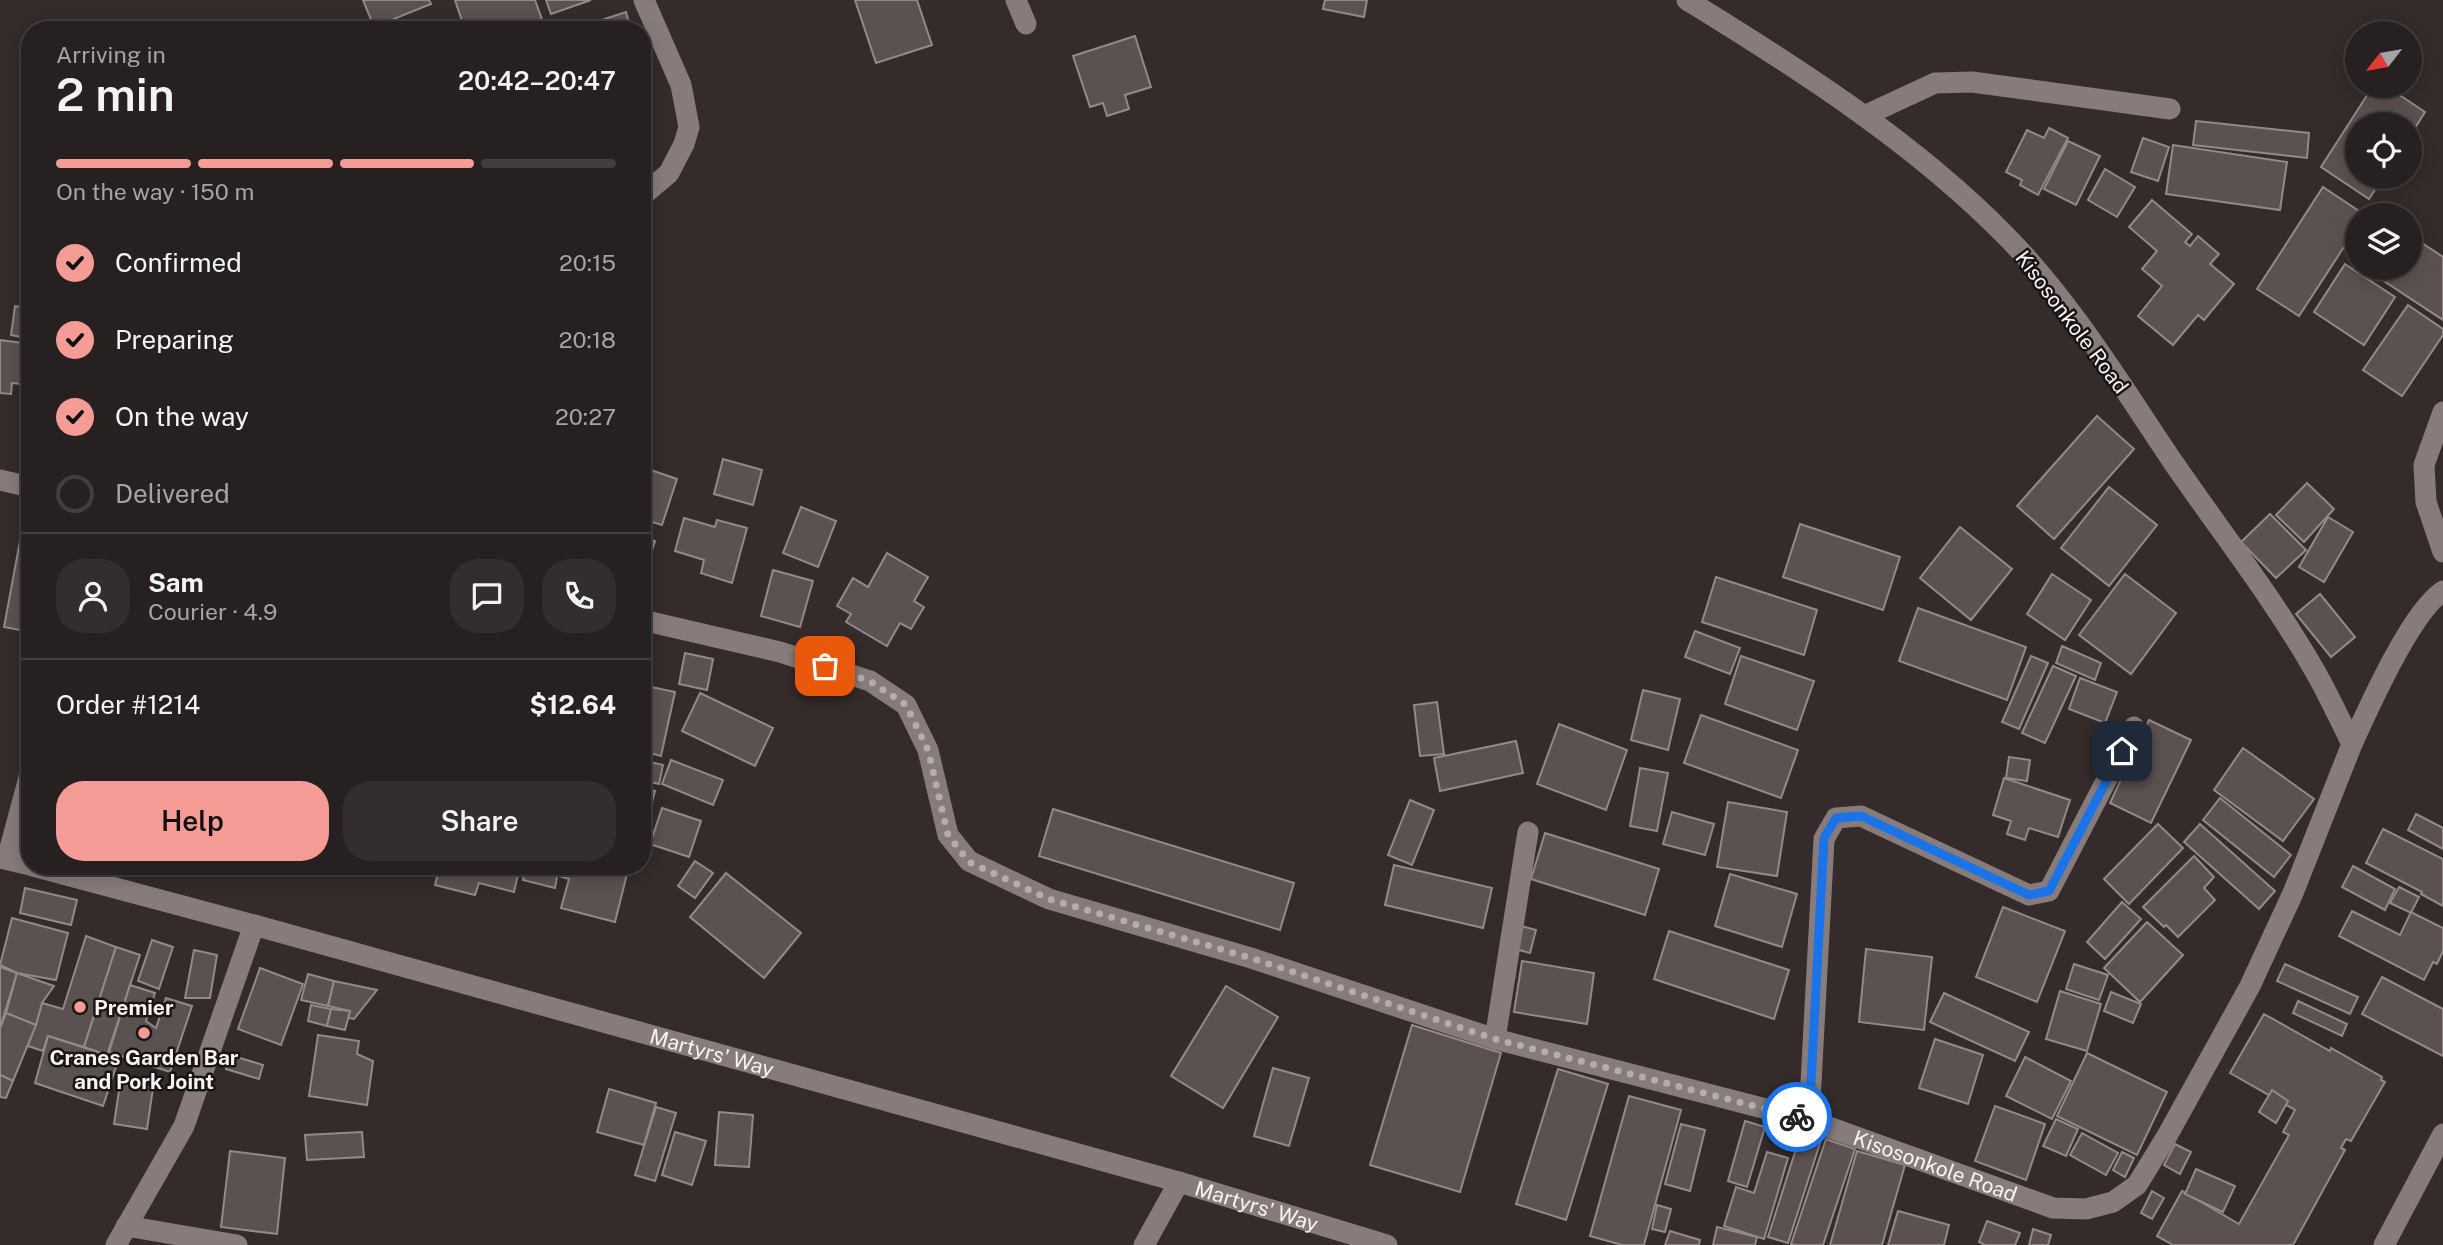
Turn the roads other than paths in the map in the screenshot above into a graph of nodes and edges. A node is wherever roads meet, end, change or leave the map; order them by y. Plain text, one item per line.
1 (643, 0) edge
2 (1016, 0) edge
3 (1687, 0) edge
4 (1026, 24) dead end
5 (2170, 109) dead end
6 (1864, 116) junction
7 (651, 188) edge
8 (2443, 412) edge
9 (0, 480) edge
10 (21, 485) edge
11 (2443, 552) edge
12 (2443, 591) edge
13 (651, 622) edge
14 (2134, 727) dead end
15 (2352, 744) junction
16 (21, 803) edge
17 (1528, 832) dead end
18 (4, 858) edge
19 (21, 863) edge
20 (65, 875) edge
21 (254, 925) junction
22 (1495, 1039) junction
23 (1809, 1120) junction
24 (2443, 1134) edge
25 (1180, 1182) junction
26 (121, 1236) edge
27 (237, 1245) edge
28 (1143, 1245) edge
29 (1387, 1245) edge
30 (2384, 1245) edge

1 - 7 street
2 - 4 street
3 - 6 street, Kisosonkole Road
5 - 6 street
6 - 15 street, Kisosonkole Road
8 - 11 street
9 - 10 street
12 - 15 street, Kisosonkole Road
13 - 22 street, Kisosonkole Road
14 - 23 street
15 - 23 street, Kisosonkole Road
16 - 18 street
17 - 22 street
18 - 19 street, Martyrs' Way
20 - 21 street, Martyrs' Way
21 - 25 street, Martyrs' Way
21 - 26 street
22 - 23 street, Kisosonkole Road
24 - 30 street
25 - 28 street
25 - 29 street, Martyrs' Way
26 - 27 street

